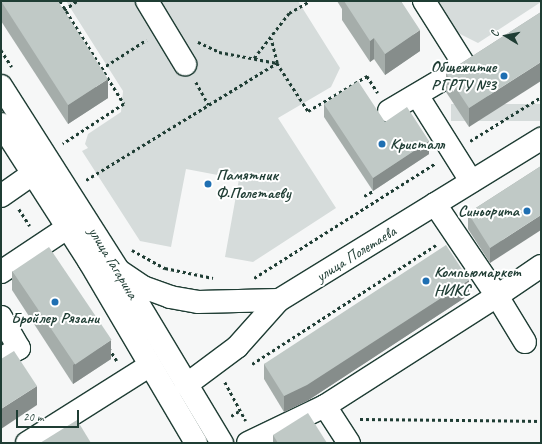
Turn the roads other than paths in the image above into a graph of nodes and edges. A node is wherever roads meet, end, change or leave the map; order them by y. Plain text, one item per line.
1 (147, 1) edge
2 (424, 1) edge
3 (185, 64) road end
4 (7, 77) edge
5 (418, 95) junction
6 (389, 111) road end
7 (1, 124) edge
8 (541, 139) edge
9 (33, 174) junction
10 (471, 181) junction
11 (4, 194) edge
12 (435, 204) junction
13 (68, 228) junction
14 (541, 266) edge
15 (118, 270) junction
16 (1, 272) edge
17 (497, 296) junction
18 (279, 300) junction
19 (1, 317) edge
20 (525, 342) dead end
21 (1, 359) edge
22 (149, 366) junction
23 (186, 385) junction
24 (329, 413) junction
25 (252, 440) edge
26 (195, 442) edge
27 (27, 443) edge
28 (222, 443) edge
29 (349, 443) edge

1 - 3 main road
2 - 5 main road
4 - 15 main road, улица Гагарина
5 - 6 main road
5 - 10 main road
7 - 9 main road, улица Гагарина
8 - 10 main road, улица Полетаева
9 - 11 main road
9 - 13 main road, улица Гагарина
10 - 12 main road, улица Полетаева
12 - 17 main road
12 - 18 main road, улица Полетаева
13 - 16 main road
13 - 22 main road, улица Гагарина
14 - 17 main road
15 - 18 main road
15 - 23 main road, улица Гагарина
17 - 20 main road
17 - 24 main road
18 - 23 main road, улица Полетаева
19 - 21 main road
22 - 23 main road
22 - 26 main road, улица Гагарина
22 - 27 main road
23 - 26 main road
23 - 28 main road, улица Гагарина
24 - 25 main road
24 - 29 main road

